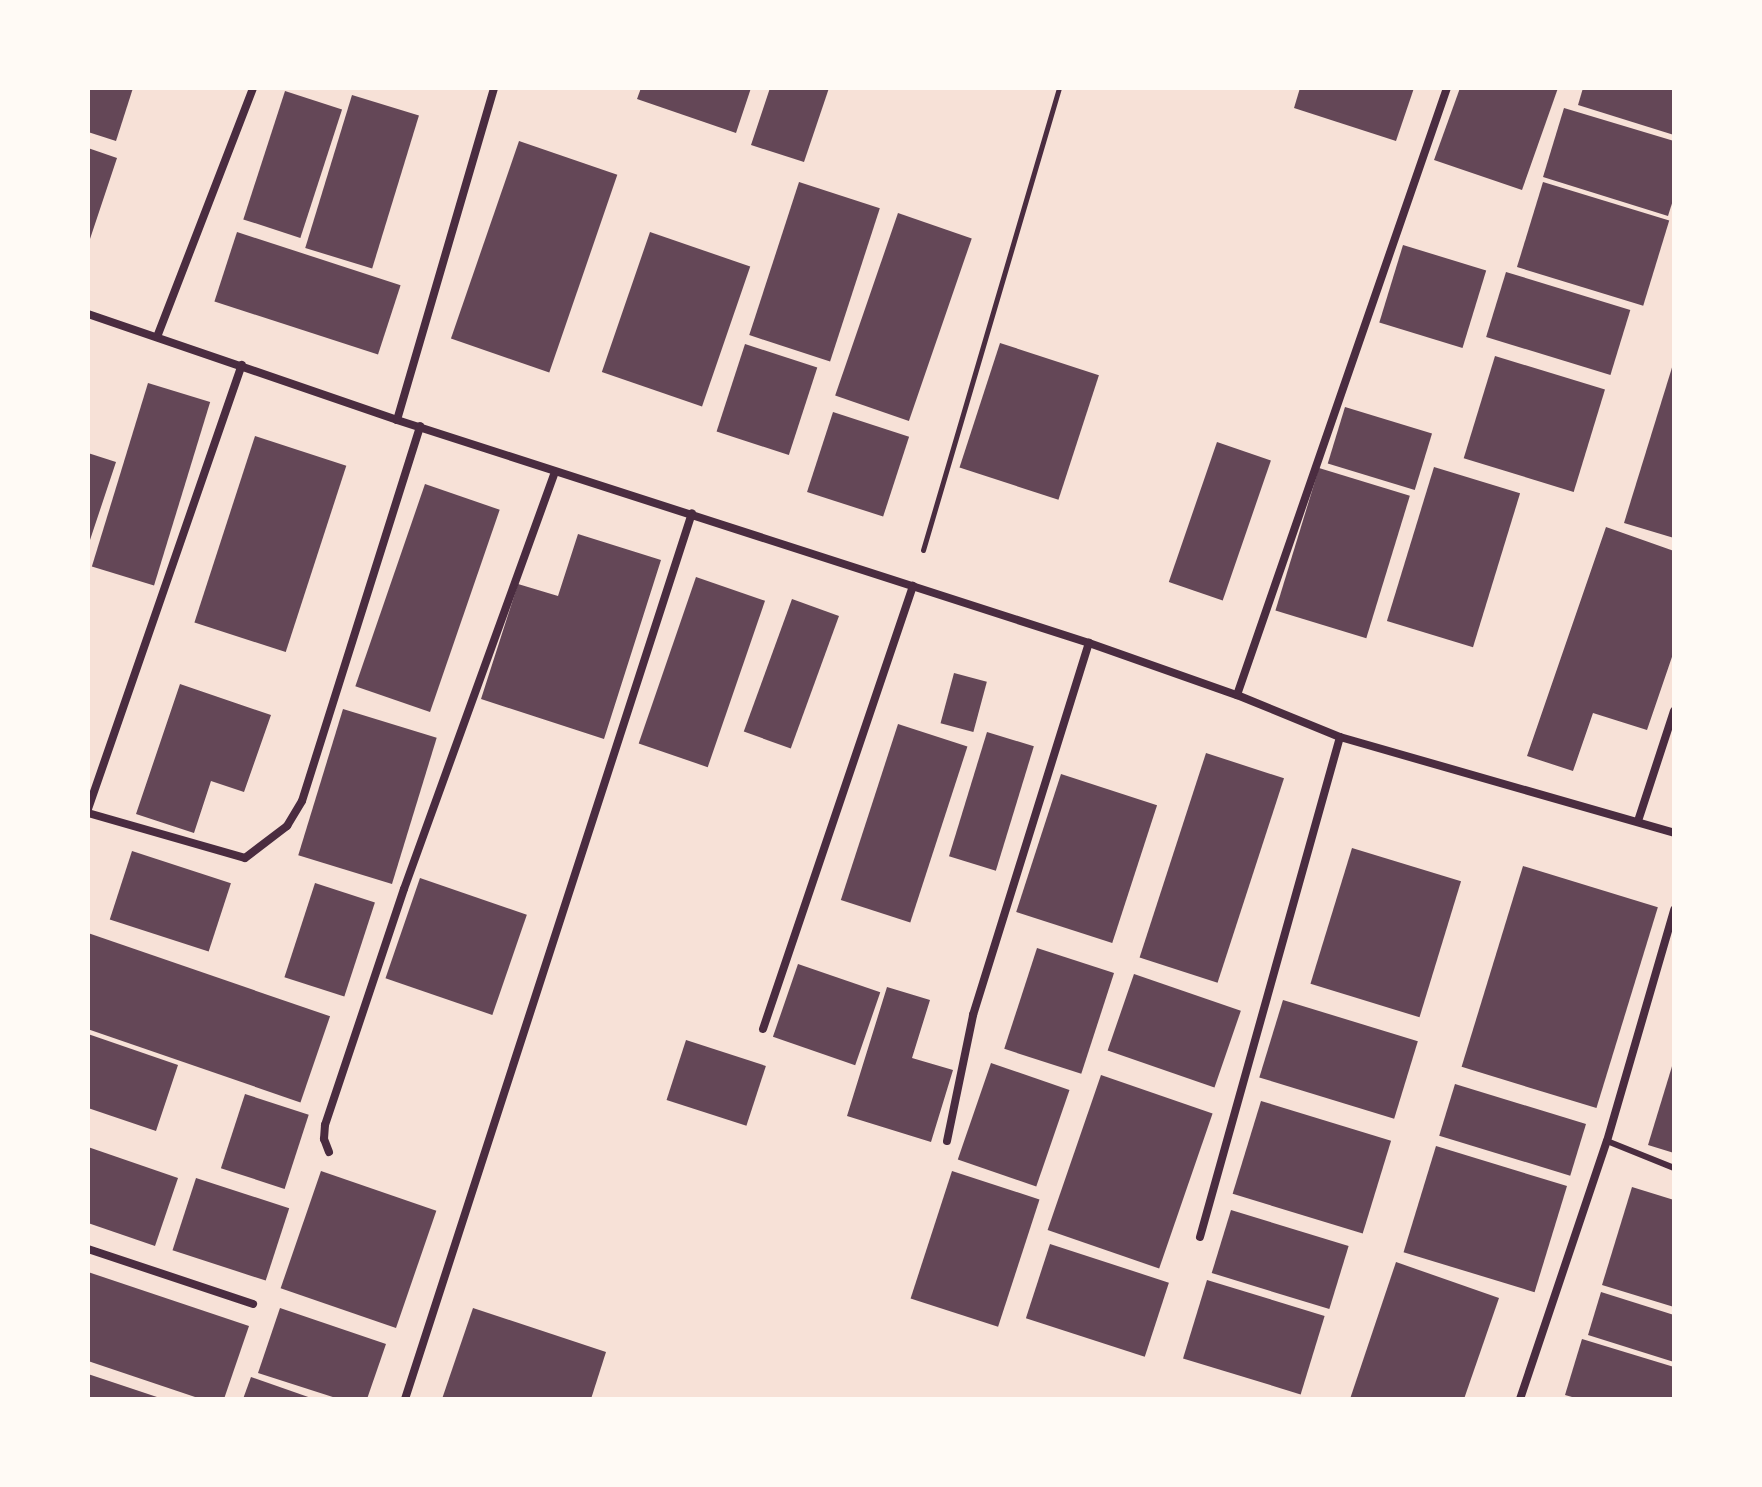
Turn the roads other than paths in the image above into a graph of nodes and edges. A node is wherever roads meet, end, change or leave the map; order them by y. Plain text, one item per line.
1 (253, 88) edge
2 (494, 88) edge
3 (1447, 88) edge
4 (88, 314) edge
5 (157, 337) junction
6 (242, 365) junction
7 (397, 420) junction
8 (420, 426) junction
9 (555, 472) junction
10 (692, 513) junction
11 (913, 586) junction
12 (1089, 643) junction
13 (1237, 695) junction
14 (1674, 711) edge
15 (1340, 737) junction
16 (88, 811) edge
17 (1638, 821) junction
18 (1674, 833) edge
19 (1674, 910) edge
20 (763, 1029) dead end
21 (947, 1141) dead end
22 (1607, 1141) junction
23 (329, 1152) dead end
24 (1674, 1168) edge
25 (1200, 1237) dead end
26 (88, 1249) edge
27 (253, 1304) dead end
28 (405, 1399) edge
29 (1520, 1399) edge

1 - 5 street
2 - 7 street
3 - 13 street
4 - 5 street
5 - 6 street
6 - 7 street
6 - 16 street
7 - 8 street
8 - 9 street
8 - 16 street
9 - 10 street
9 - 23 street
10 - 11 street
10 - 28 street
11 - 12 street
11 - 20 street
12 - 13 street
12 - 21 street
13 - 15 street
14 - 17 street
15 - 17 street
15 - 25 street
17 - 18 street
19 - 22 street
22 - 24 lane
22 - 29 street
26 - 27 street

